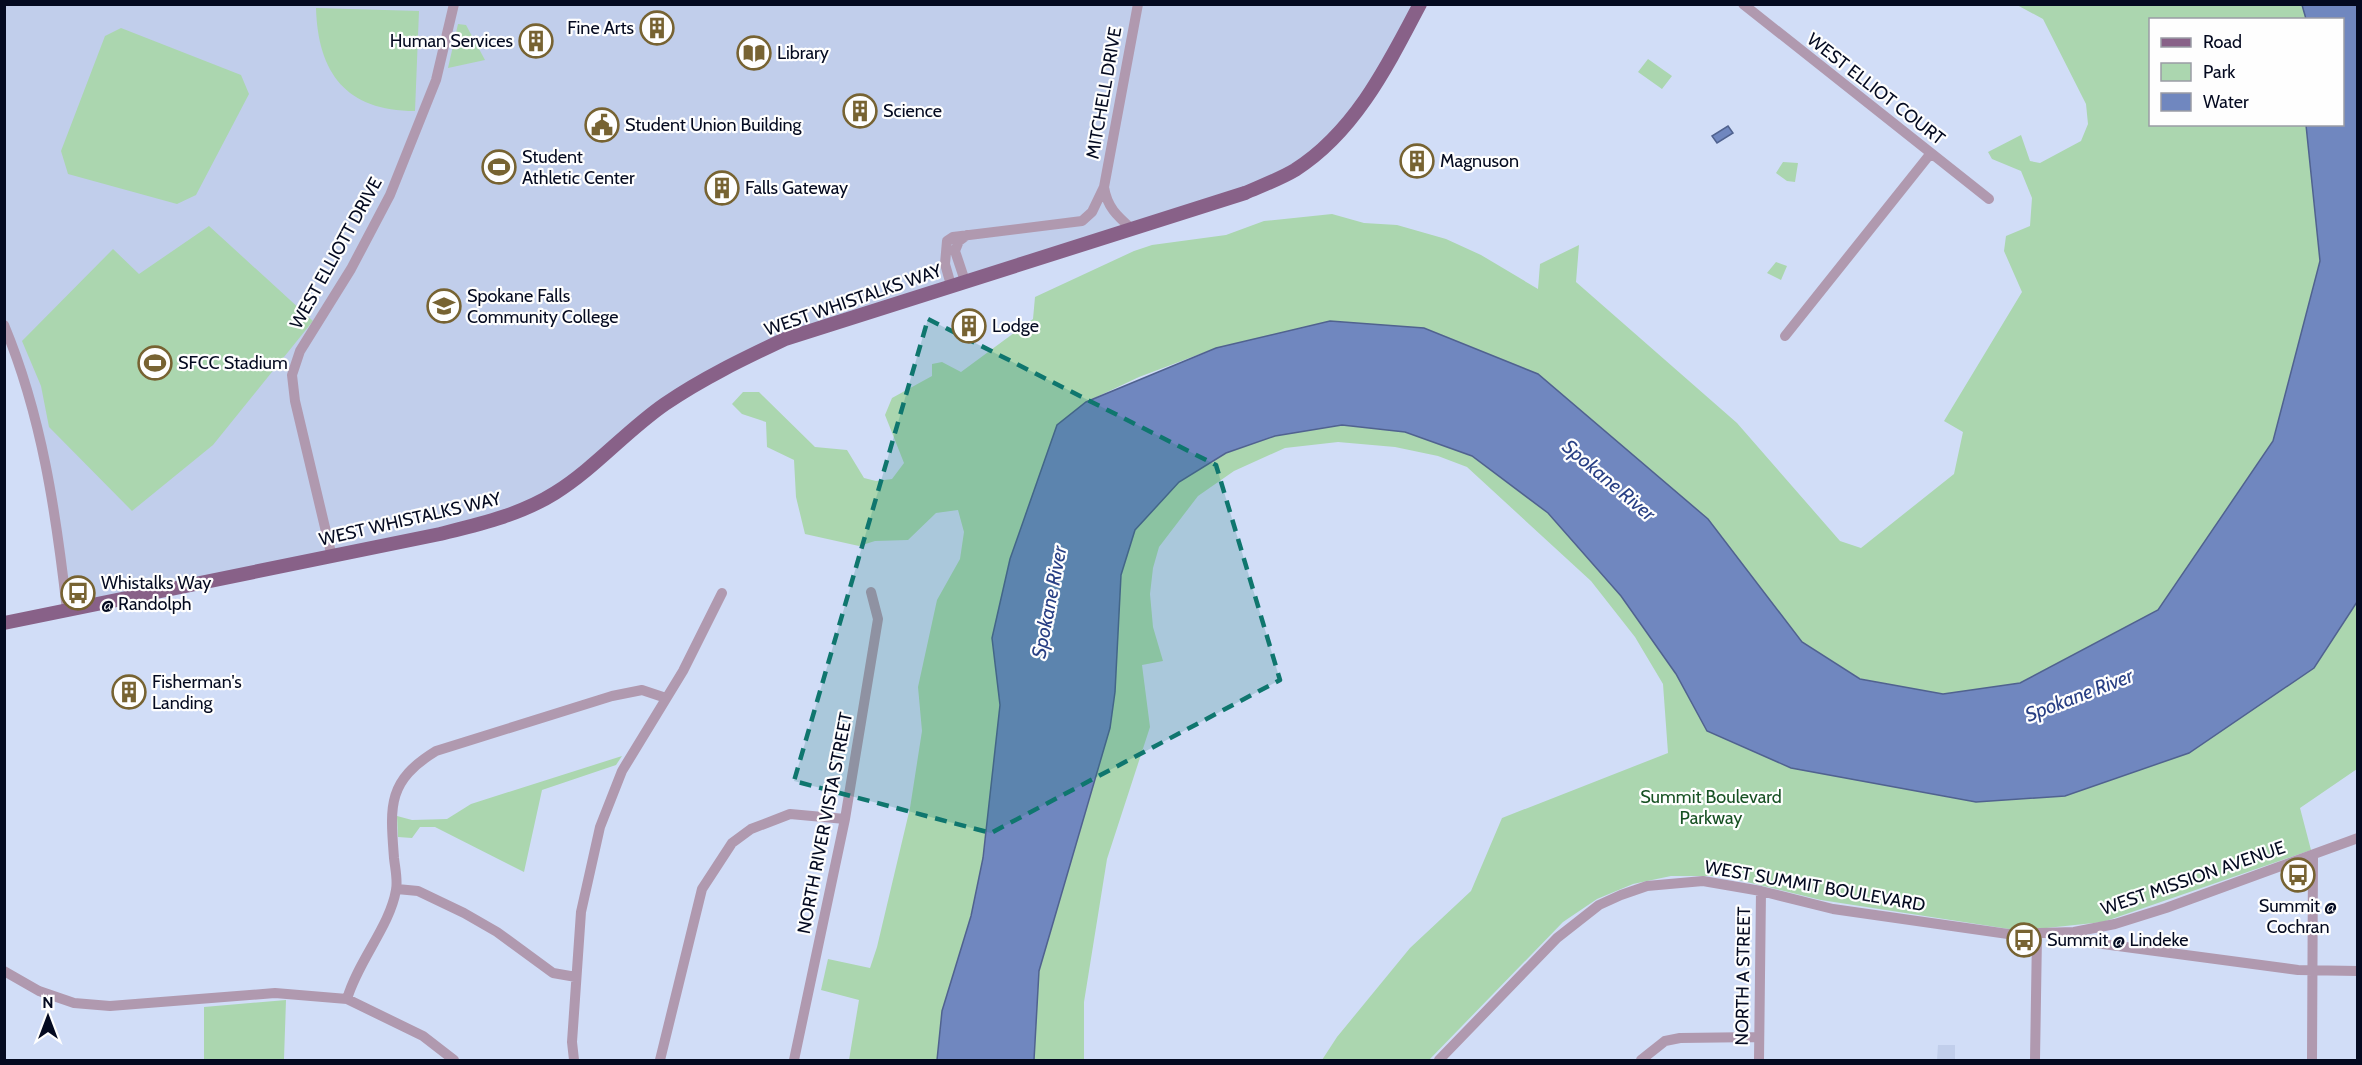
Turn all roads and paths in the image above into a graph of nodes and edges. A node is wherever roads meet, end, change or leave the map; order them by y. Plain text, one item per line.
1 (454, 4) edge
2 (1138, 4) edge
3 (1419, 4) edge
4 (1743, 4) edge
5 (1931, 153) junction
6 (1104, 187) junction
7 (1989, 199) dead end
8 (1132, 229) junction
9 (958, 283) junction
10 (4, 325) edge
11 (1785, 336) dead end
12 (332, 557) junction
13 (871, 592) dead end
14 (722, 593) dead end
15 (67, 610) junction
16 (4, 623) edge
17 (666, 698) junction
18 (844, 819) junction
19 (2358, 838) edge
20 (2313, 855) junction
21 (397, 889) junction
22 (1761, 891) junction
23 (2037, 935) junction
24 (2313, 971) junction
25 (2358, 971) edge
26 (6, 974) edge
27 (576, 977) junction
28 (347, 999) junction
29 (1759, 1037) junction
30 (454, 1060) edge
31 (574, 1060) edge
32 (660, 1060) edge
33 (794, 1060) edge
34 (1439, 1060) edge
35 (1641, 1060) edge
36 (1759, 1060) edge
37 (2035, 1060) edge
38 (2312, 1060) edge

1 - 12 street, WEST ELLIOTT DRIVE
2 - 6 street, MITCHELL DRIVE
3 - 8 main road, WEST WHISTALKS WAY
4 - 5 street, WEST ELLIOT COURT
5 - 7 street, WEST ELLIOT COURT
5 - 11 street
6 - 8 street, MITCHELL DRIVE
6 - 9 street, MITCHELL DRIVE
8 - 9 main road, WEST WHISTALKS WAY
9 - 12 main road, WEST WHISTALKS WAY
10 - 15 street
12 - 15 main road, WEST WHISTALKS WAY
13 - 18 street, NORTH RIVER VISTA STREET
14 - 17 street
15 - 16 main road, WEST WHISTALKS WAY
17 - 21 street
17 - 27 street
18 - 32 street
18 - 33 street, NORTH RIVER VISTA STREET
19 - 20 street, WEST MISSION AVENUE
20 - 23 street, WEST MISSION AVENUE
20 - 24 street
21 - 27 street
21 - 28 street
22 - 23 street, WEST SUMMIT BOULEVARD
22 - 29 street, NORTH A STREET
22 - 34 street, WEST SUMMIT BOULEVARD
23 - 24 street
23 - 37 street
24 - 25 street
24 - 38 street
26 - 28 street
27 - 31 street
28 - 30 street
29 - 35 street
29 - 36 street, NORTH A STREET

